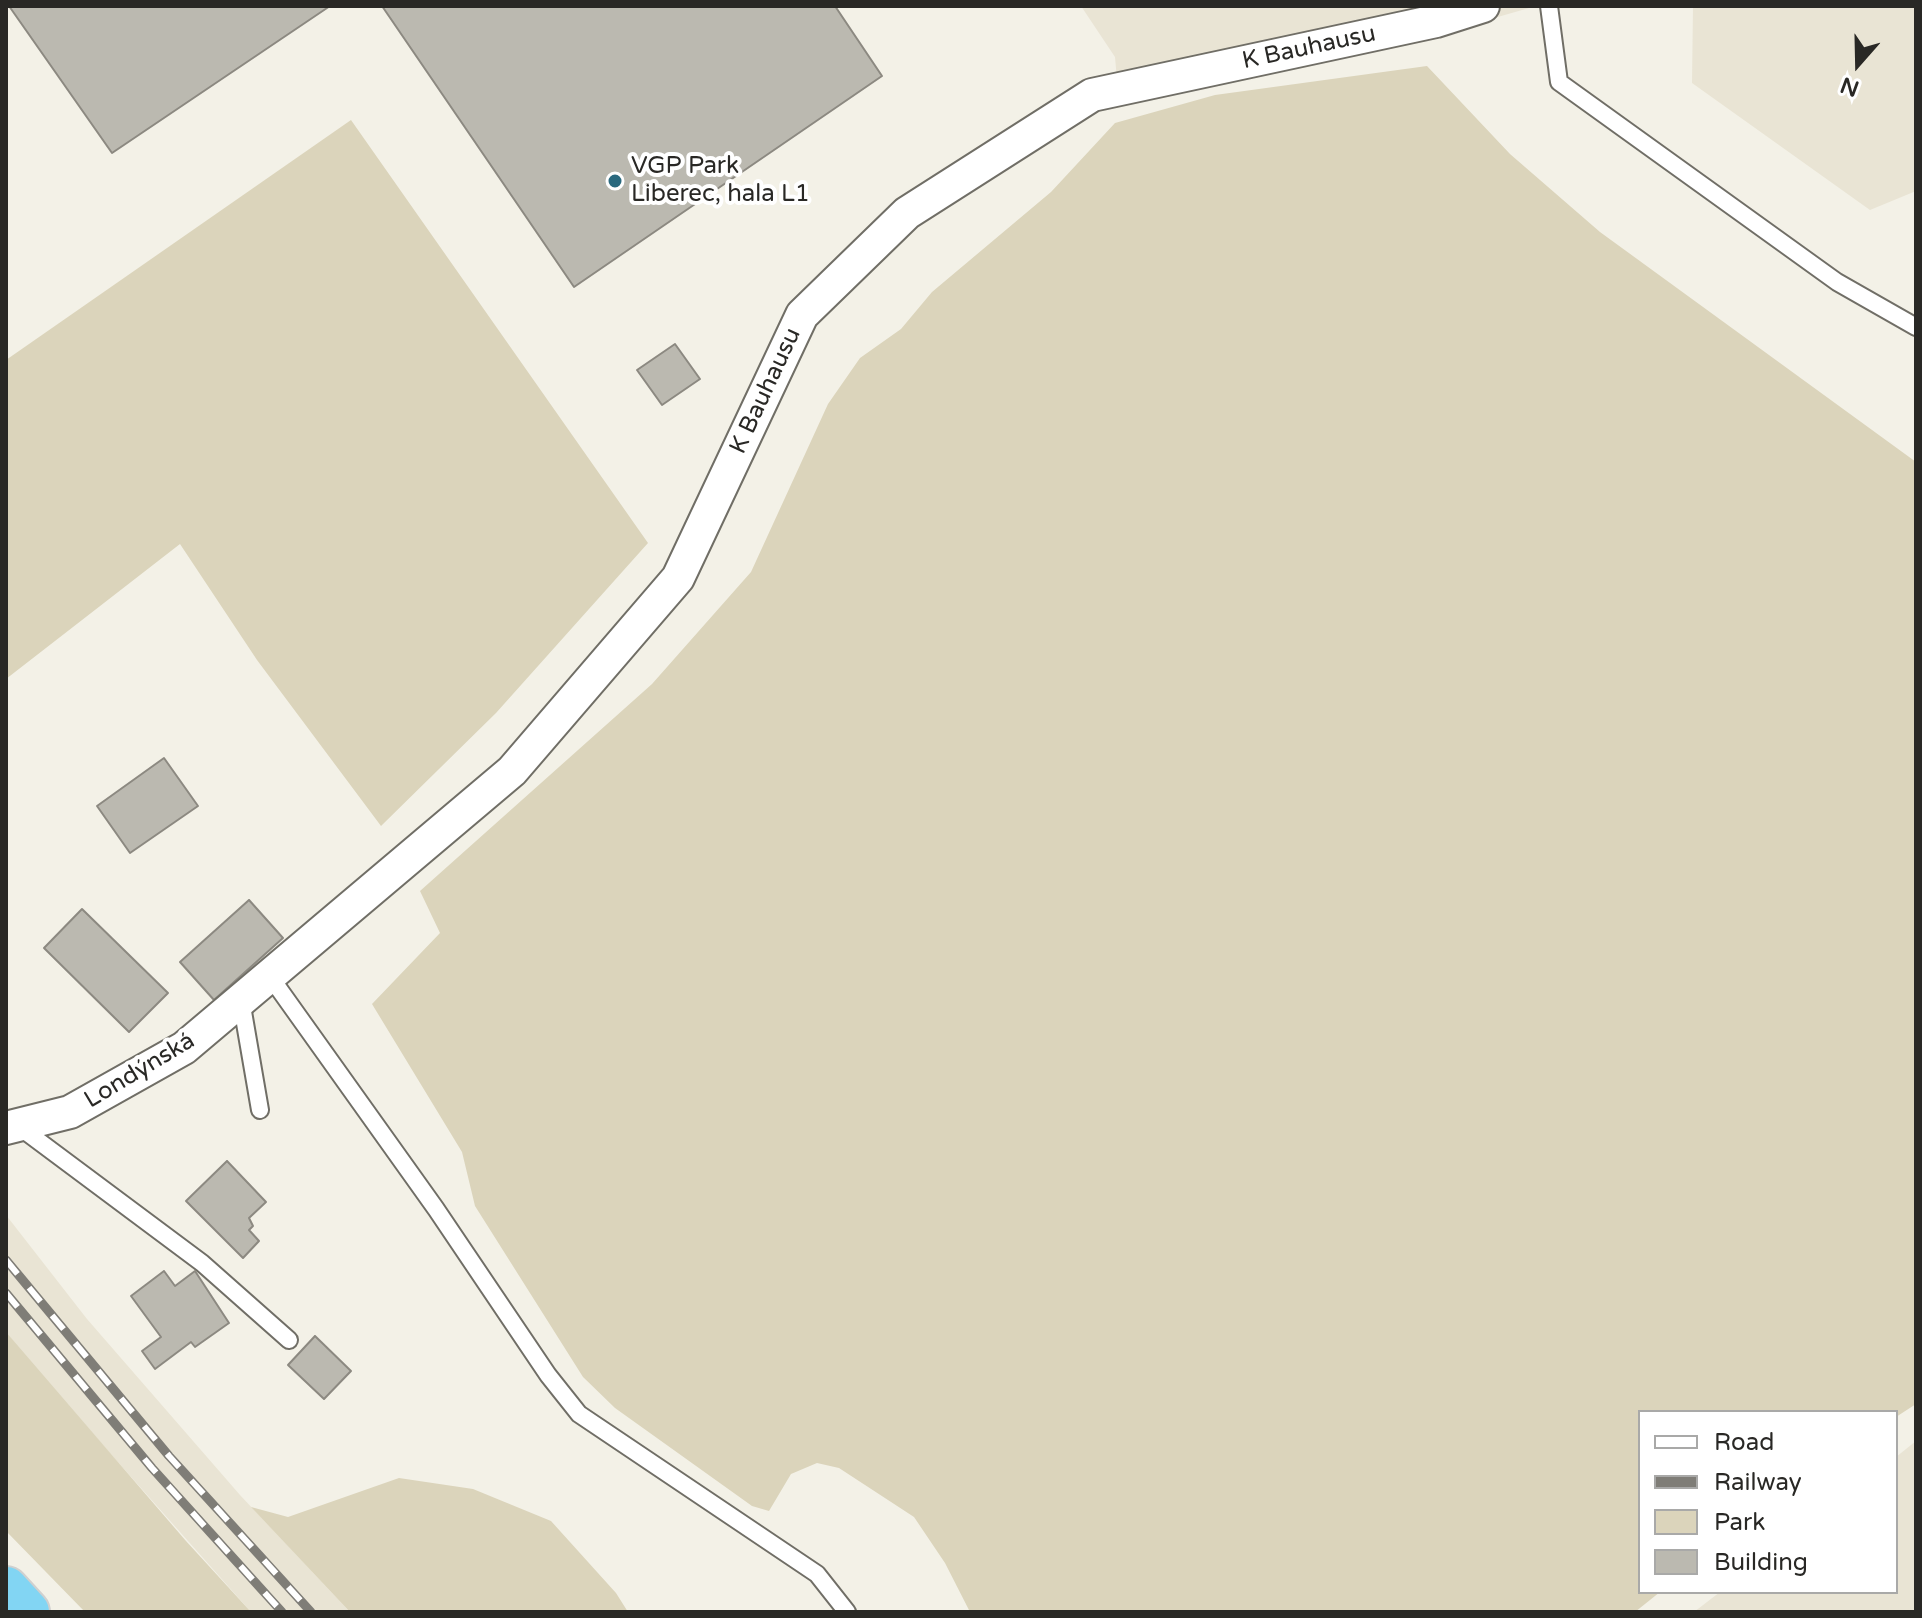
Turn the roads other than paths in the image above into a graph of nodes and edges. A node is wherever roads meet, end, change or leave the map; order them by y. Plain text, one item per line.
1 (1483, 6) edge
2 (1549, 6) edge
3 (1916, 327) edge
4 (324, 930) joint
5 (269, 975) junction
6 (241, 1000) junction
7 (260, 1110) dead end
8 (11, 1126) edge
9 (289, 1340) dead end
10 (6, 1589) edge
11 (27, 1612) edge
12 (847, 1612) edge

1 - 4 street, K Bauhausu
2 - 3 lane
4 - 5 street, Londýnská
5 - 6 street, Londýnská
5 - 12 lane
6 - 7 lane
6 - 8 street, Londýnská
8 - 9 lane, Londýnská
10 - 11 highway

